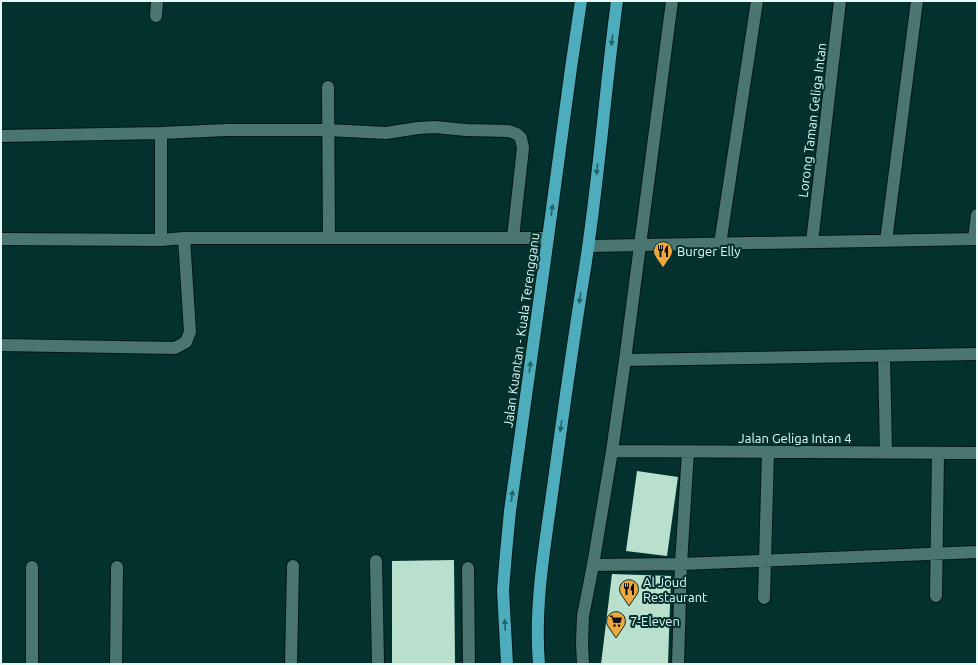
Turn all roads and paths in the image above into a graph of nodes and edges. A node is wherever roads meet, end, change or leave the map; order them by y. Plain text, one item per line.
1 (157, 1) edge
2 (581, 1) edge
3 (617, 1) edge
4 (672, 1) edge
5 (757, 1) edge
6 (840, 1) edge
7 (916, 1) edge
8 (156, 16) dead end
9 (328, 87) dead end
10 (328, 130) junction
11 (161, 133) junction
12 (1, 136) edge
13 (977, 215) edge
14 (184, 238) junction
15 (329, 238) junction
16 (513, 238) junction
17 (548, 238) junction
18 (1, 239) edge
19 (975, 239) edge
20 (161, 240) junction
21 (886, 241) junction
22 (812, 242) junction
23 (720, 244) junction
24 (640, 245) junction
25 (589, 246) junction
26 (1, 346) edge
27 (977, 354) edge
28 (884, 356) junction
29 (625, 360) junction
30 (612, 451) junction
31 (688, 451) junction
32 (768, 452) junction
33 (886, 452) junction
34 (938, 453) junction
35 (977, 453) edge
36 (977, 552) edge
37 (937, 553) junction
38 (765, 560) junction
39 (376, 561) dead end
40 (681, 564) junction
41 (593, 565) junction
42 (293, 566) dead end
43 (32, 567) dead end
44 (117, 567) dead end
45 (468, 568) dead end
46 (936, 596) dead end
47 (764, 598) dead end
48 (32, 664) edge
49 (116, 664) edge
50 (291, 664) edge
51 (378, 664) edge
52 (469, 664) edge
53 (507, 664) edge
54 (539, 664) edge
55 (583, 664) edge
56 (678, 664) edge

1 - 8 street
17 -> 2 highway, Jalan Kuantan - Kuala Terengganu
3 -> 25 highway
4 - 24 street
5 - 23 street
6 - 22 street, Lorong Taman Geliga Intan
7 - 21 street
9 - 10 street
10 - 11 street
10 - 15 street
10 - 16 street
11 - 12 street
11 - 20 street
13 - 19 street
14 - 15 street
14 - 20 street
14 - 26 street
15 - 16 street
16 - 17 street
53 -> 17 highway, Jalan Kuantan - Kuala Terengganu
18 - 20 street
19 - 21 street
21 - 22 street
22 - 23 street
23 - 24 street
24 - 25 street
24 - 29 street
25 -> 54 highway
27 - 28 street
28 - 29 street
28 - 33 street
29 - 30 street
30 - 31 street, Jalan Geliga Intan 4
30 - 41 street
31 - 32 street, Jalan Geliga Intan 4
31 - 40 street
32 - 33 street, Jalan Geliga Intan 4
32 - 38 street
33 - 34 street, Jalan Geliga Intan 4
34 - 35 street, Jalan Geliga Intan 4
34 - 37 street
36 - 37 street
37 - 38 street
37 - 46 street
38 - 40 street
38 - 47 street
39 - 51 street
40 - 41 street
40 - 56 street
41 - 55 street
42 - 50 street
43 - 48 street
44 - 49 street
45 - 52 street

